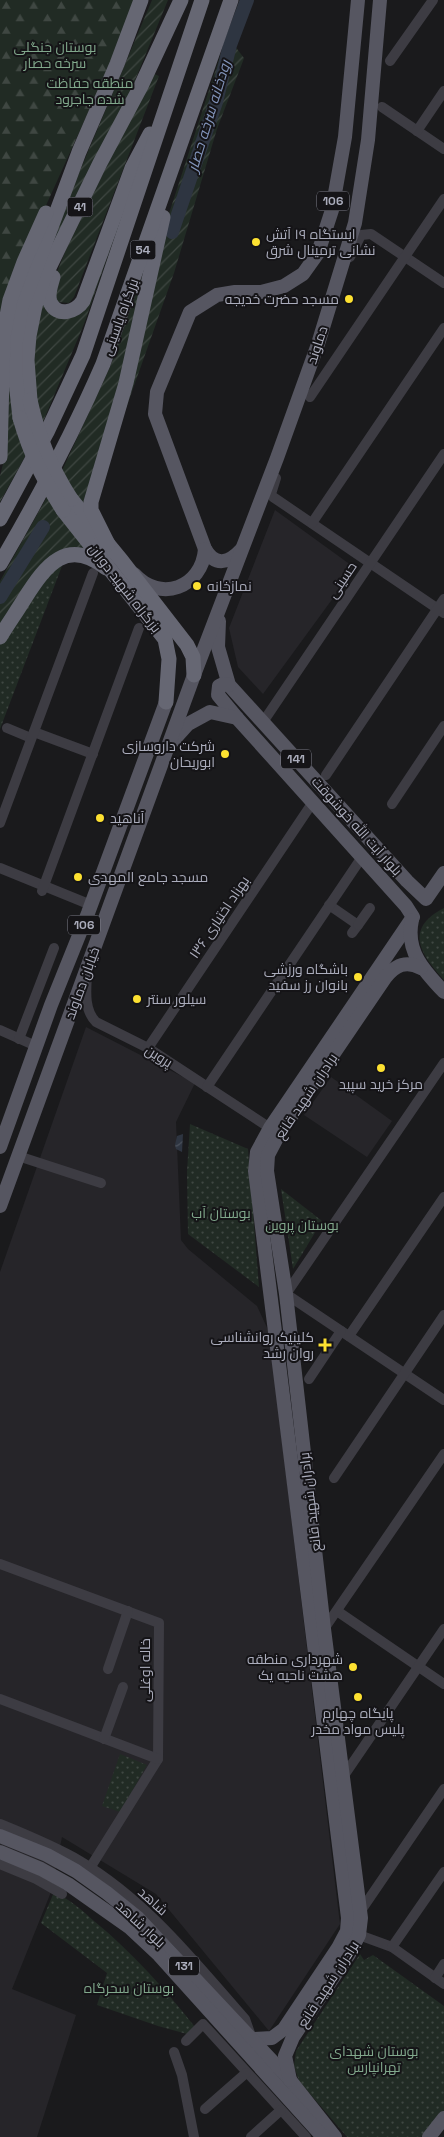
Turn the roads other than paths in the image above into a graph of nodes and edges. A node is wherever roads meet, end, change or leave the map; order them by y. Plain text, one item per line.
1 (141, 0) edge
2 (149, 0) edge
3 (177, 0) edge
4 (181, 0) edge
5 (202, 0) edge
6 (231, 0) edge
7 (358, 0) edge
8 (380, 0) edge
9 (433, 0) edge
10 (171, 24) junction
11 (390, 61) dead end
12 (117, 64) junction
13 (444, 91) edge
14 (168, 100) junction
15 (382, 107) dead end
16 (417, 130) junction
17 (444, 149) edge
18 (79, 152) junction
19 (169, 177) junction
20 (444, 199) edge
21 (79, 209) junction
22 (405, 256) junction
23 (339, 275) junction
24 (444, 283) edge
25 (444, 328) edge
26 (310, 397) dead end
27 (444, 454) edge
28 (0, 456) edge
29 (277, 458) junction
30 (67, 505) junction
31 (0, 519) edge
32 (312, 523) junction
33 (108, 544) junction
34 (205, 549) junction
35 (242, 549) junction
36 (122, 561) junction
37 (370, 563) junction
38 (0, 564) edge
39 (93, 573) dead end
40 (120, 580) junction
41 (224, 596) junction
42 (444, 599) edge
43 (441, 610) edge
44 (139, 628) dead end
45 (0, 637) edge
46 (194, 675) junction
47 (229, 685) junction
48 (166, 702) joint
49 (237, 718) junction
50 (263, 722) junction
51 (444, 726) edge
52 (7, 728) dead end
53 (32, 735) junction
54 (170, 744) junction
55 (92, 754) junction
56 (326, 775) dead end
57 (313, 802) junction
58 (392, 804) dead end
59 (0, 823) edge
60 (362, 857) junction
61 (0, 868) edge
62 (0, 874) edge
63 (443, 880) edge
64 (43, 889) junction
65 (444, 896) edge
66 (426, 899) junction
67 (329, 905) junction
68 (370, 908) dead end
69 (90, 909) junction
70 (413, 917) junction
71 (54, 948) dead end
72 (88, 964) junction
73 (421, 968) junction
74 (444, 992) edge
75 (71, 1012) junction
76 (0, 1030) edge
77 (19, 1039) junction
78 (148, 1048) junction
79 (34, 1051) junction
80 (444, 1063) edge
81 (207, 1087) junction
82 (270, 1128) junction
83 (0, 1147) edge
84 (18, 1156) junction
85 (101, 1183) dead end
86 (444, 1197) edge
87 (0, 1206) edge
88 (286, 1294) junction
89 (272, 1297) junction
90 (444, 1315) edge
91 (345, 1334) junction
92 (404, 1373) junction
93 (309, 1379) dead end
94 (444, 1400) edge
95 (444, 1454) edge
96 (334, 1478) dead end
97 (0, 1564) edge
98 (128, 1611) junction
99 (337, 1611) junction
100 (444, 1629) edge
101 (318, 1630) junction
102 (418, 1666) junction
103 (108, 1668) dead end
104 (444, 1684) edge
105 (123, 1687) dead end
106 (0, 1699) edge
107 (104, 1739) junction
108 (158, 1760) junction
109 (343, 1777) junction
110 (444, 1789) edge
111 (0, 1824) edge
112 (0, 1836) edge
113 (0, 1852) edge
114 (0, 1864) edge
115 (90, 1868) junction
116 (444, 1872) edge
117 (62, 1894) dead end
118 (360, 1912) junction
119 (360, 1935) junction
120 (392, 1947) junction
121 (444, 1964) edge
122 (435, 1978) junction
123 (444, 1984) edge
124 (276, 2035) junction
125 (252, 2039) junction
126 (186, 2041) dead end
127 (289, 2047) junction
128 (174, 2052) dead end
129 (246, 2073) junction
130 (290, 2080) junction
131 (205, 2109) dead end
132 (281, 2110) junction
133 (444, 2118) edge
134 (194, 2137) edge
135 (251, 2137) edge
136 (306, 2137) edge
137 (323, 2137) edge
138 (335, 2137) edge
139 (429, 2137) edge

1 - 12 highway, 41
2 - 12 highway
3 - 10 highway
4 - 10 highway, 41
5 - 14 highway, بزرگراه یاسینی / 54
6 - 19 highway, بزرگراه یاسینی / 54
7 - 34 main road, 106
8 - 23 main road, دماوند / 106
9 - 11 street
10 - 21 highway, 41
12 - 18 highway, 41
13 - 16 street
14 - 21 highway
14 - 31 highway, بزرگراه یاسینی / 54
15 - 16 street
16 - 17 street
18 - 28 highway
18 - 30 highway, 41, bridge
19 - 33 highway
19 - 38 highway, بزرگراه یاسینی / 54
20 - 22 street
21 - 30 highway, 41, bridge
22 - 23 street
22 - 24 street
22 - 26 street
23 - 29 main road, دماوند / 106
25 - 32 street
27 - 37 street, حسینی
29 - 32 street
29 - 35 main road, دماوند / 106
30 - 33 highway, بزرگراه شهید دوران / 41
30 - 40 highway, بزرگراه شهید دوران / 41
32 - 37 street
33 - 36 highway, بزرگراه شهید دوران / 41
34 - 35 main road
34 - 36 main road
35 - 41 main road, دماوند / 106
36 - 46 highway, بزرگراه شهید دوران / 41
37 - 43 street
37 - 50 street, حسینی
39 - 53 street
40 - 45 highway
40 - 48 highway, بزرگراه شهید دوران / 41
41 - 46 main road, دماوند / 106
41 - 47 main road, بلوار آیت الله خوشوقت / 141
42 - 43 street
43 - 56 street
44 - 55 street
46 - 54 main road, خیابان دماوند / 106
47 - 49 main road, بلوار آیت الله خوشوقت
47 - 50 main road, بلوار آیت الله خوشوقت / 141
48 - 69 main road, خیابان دماوند / 106
49 - 54 main road
49 - 57 main road, بلوار آیت الله خوشوقت / 141
50 - 66 main road, بلوار آیت الله خوشوقت / 141
51 - 58 street
52 - 53 street
53 - 55 street
53 - 59 street
54 - 72 main road, خیابان دماوند / 106
55 - 64 street
57 - 60 main road, بلوار آیت الله خوشوقت / 141
57 - 78 street, بهزاد اختیاری ۱۳۶
60 - 67 street
60 - 70 main road, بلوار آیت الله خوشوقت / 141
61 - 64 street
62 - 64 street
63 - 66 main road, برادران شهید قانع
64 - 69 street
65 - 66 main road
66 - 70 main road, برادران شهید قانع
67 - 68 street
67 - 81 street
69 - 79 main road, خیابان دماوند / 106
70 - 73 main road
70 - 82 main road, برادران شهید قانع
71 - 77 street
72 - 75 main road, خیابان دماوند / 106
72 - 78 street, پروین
73 - 74 main road
73 - 88 main road, برادران شهید قانع
75 - 79 main road
75 - 84 main road, خیابان دماوند / 106
76 - 77 street
77 - 79 street
78 - 81 street, پروین
79 - 83 main road, خیابان دماوند / 106
80 - 88 street
81 - 82 street, پروین
82 - 89 main road, برادران شهید قانع
84 - 85 street
84 - 87 main road, خیابان دماوند / 106
86 - 91 street
88 - 89 street
88 - 91 street
88 - 101 main road, برادران شهید قانع
89 - 101 main road, برادران شهید قانع
90 - 92 street
91 - 92 street
91 - 93 street
92 - 94 street
92 - 96 street
95 - 99 street
97 - 98 street, خاله اوغلی
98 - 103 street
98 - 108 street, خاله اوغلی
99 - 101 street
99 - 102 street
100 - 102 street
101 - 109 main road, برادران شهید قانع
101 - 124 main road, برادران شهید قانع
102 - 104 street
102 - 109 street
105 - 107 street
106 - 107 street
107 - 108 street
108 - 115 street
109 - 118 main road, برادران شهید قانع
110 - 118 street
111 - 115 street, شاهد
112 - 125 main road, بلوار شاهد / 131
113 - 137 main road, بلوار شاهد / 131
114 - 117 street
115 - 125 street, شاهد
116 - 120 street
118 - 119 main road, برادران شهید قانع
119 - 120 street
119 - 127 main road, برادران شهید قانع
120 - 122 street
121 - 122 street
122 - 123 street
124 - 125 main road
124 - 127 main road
125 - 130 main road, بلوار شاهد / 131
126 - 129 street
127 - 130 main road
128 - 134 street
129 - 131 street
129 - 132 street
130 - 138 main road, بلوار شاهد / 131
132 - 135 street
132 - 136 street
133 - 139 main road

